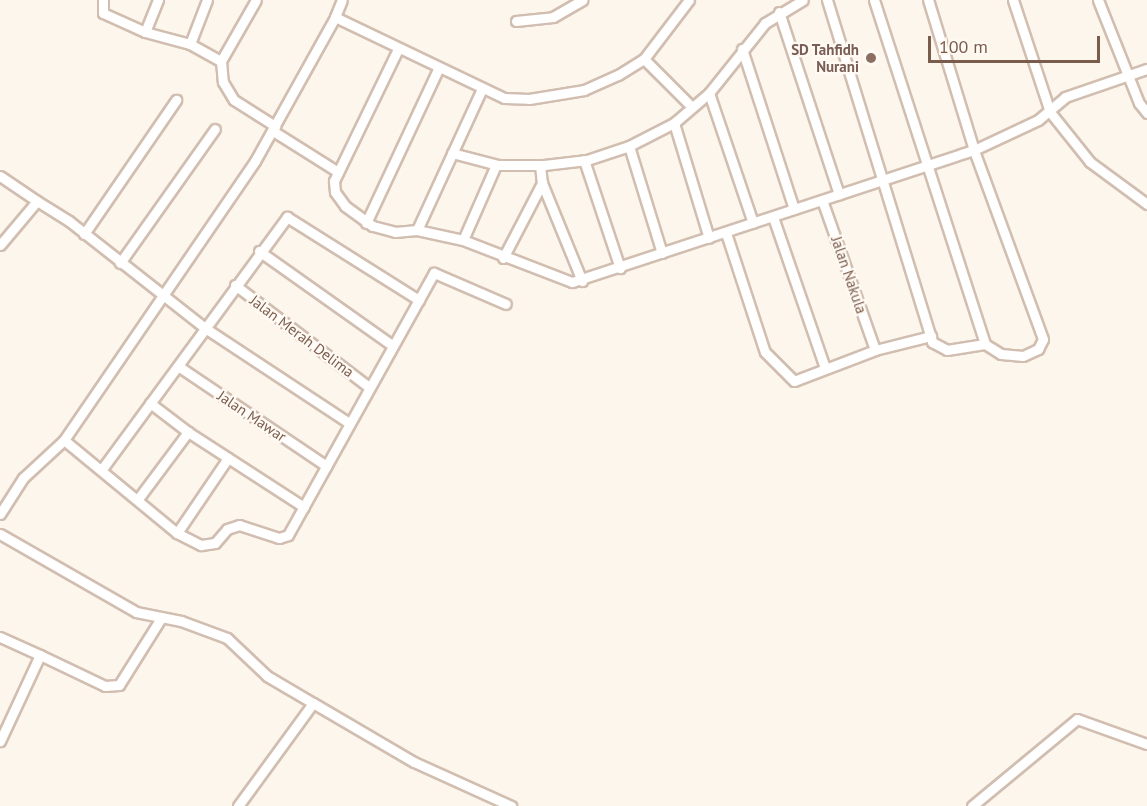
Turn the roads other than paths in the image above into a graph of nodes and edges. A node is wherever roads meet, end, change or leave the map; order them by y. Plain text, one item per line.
1 (103, 0) edge
2 (158, 0) edge
3 (207, 0) edge
4 (256, 0) edge
5 (342, 0) edge
6 (582, 0) edge
7 (688, 0) edge
8 (803, 0) edge
9 (826, 0) edge
10 (874, 0) edge
11 (928, 0) edge
12 (1013, 0) edge
13 (1098, 0) edge
14 (779, 12) junction
15 (335, 17) junction
16 (516, 21) dead end
17 (146, 32) junction
18 (190, 44) junction
19 (398, 49) junction
20 (742, 50) junction
21 (644, 59) junction
22 (221, 61) junction
23 (440, 67) junction
24 (1147, 69) edge
25 (1127, 76) junction
26 (482, 88) junction
27 (709, 93) junction
28 (176, 100) dead end
29 (692, 107) junction
30 (1050, 112) junction
31 (1147, 113) edge
32 (674, 123) junction
33 (215, 129) dead end
34 (273, 131) junction
35 (628, 146) junction
36 (974, 150) junction
37 (452, 153) junction
38 (584, 160) junction
39 (928, 164) junction
40 (496, 165) junction
41 (540, 165) junction
42 (338, 172) junction
43 (0, 176) edge
44 (879, 180) junction
45 (542, 183) junction
46 (839, 194) junction
47 (822, 200) junction
48 (37, 201) junction
49 (1147, 204) edge
50 (794, 209) junction
51 (773, 217) junction
52 (366, 223) junction
53 (753, 223) junction
54 (417, 230) junction
55 (726, 233) junction
56 (84, 234) junction
57 (709, 238) junction
58 (463, 240) junction
59 (0, 245) edge
60 (259, 251) junction
61 (662, 253) junction
62 (503, 258) junction
63 (120, 263) junction
64 (620, 268) junction
65 (582, 281) junction
66 (235, 285) junction
67 (163, 296) junction
68 (419, 300) junction
69 (507, 304) dead end
70 (206, 328) junction
71 (930, 336) junction
72 (985, 344) junction
73 (393, 346) junction
74 (875, 350) junction
75 (178, 366) junction
76 (825, 368) junction
77 (369, 387) junction
78 (150, 403) junction
79 (349, 423) junction
80 (188, 432) junction
81 (64, 440) junction
82 (228, 458) junction
83 (326, 466) junction
84 (102, 469) junction
85 (138, 499) junction
86 (304, 507) junction
87 (0, 514) edge
88 (177, 533) junction
89 (0, 534) edge
90 (161, 618) junction
91 (0, 636) edge
92 (40, 656) junction
93 (313, 703) junction
94 (0, 741) edge
95 (1147, 744) edge
96 (238, 806) edge
97 (511, 806) edge
98 (972, 806) edge

1 - 17 street
2 - 17 street
3 - 18 street
4 - 22 street
5 - 15 street
6 - 16 street
7 - 21 street
8 - 14 street
9 - 44 street
10 - 39 street
11 - 36 street
12 - 30 street
13 - 25 street
14 - 20 street
14 - 46 street
15 - 19 street
15 - 34 street
17 - 18 street
18 - 22 street
19 - 23 street
19 - 42 street
20 - 27 street
20 - 50 street
21 - 26 street
21 - 29 street
22 - 34 street
23 - 26 street
23 - 52 street
24 - 25 street
25 - 30 street
25 - 31 street
26 - 37 street
27 - 29 street
27 - 53 street
28 - 56 street
29 - 32 street
30 - 36 street
30 - 49 street
32 - 35 street
32 - 57 street
33 - 63 street
34 - 42 street
34 - 67 street
35 - 38 street
35 - 61 street
36 - 39 street
36 - 72 street
37 - 40 street
37 - 54 street
38 - 41 street
38 - 64 street
39 - 44 street
39 - 72 street
40 - 41 street
40 - 58 street
41 - 45 street
42 - 52 street
43 - 48 street
44 - 46 street
44 - 71 street
45 - 62 street
45 - 65 street
46 - 47 street
47 - 50 street
47 - 74 street, Jalan Nakula
48 - 56 street
48 - 59 street
50 - 51 street
51 - 53 street
51 - 76 street
52 - 54 street
53 - 55 street
54 - 58 street
55 - 57 street
55 - 76 street
56 - 63 street
57 - 61 street
58 - 62 street
60 - 66 street
60 - 68 street
60 - 73 street
61 - 64 street
62 - 65 street
63 - 67 street
64 - 65 street
66 - 70 street
66 - 77 street, Jalan Merah Delima
67 - 70 street
67 - 81 street
68 - 69 street
68 - 73 street
70 - 75 street
70 - 79 street
71 - 72 street
71 - 74 street
73 - 77 street
74 - 76 street
75 - 78 street
75 - 83 street, Jalan Mawar
77 - 79 street
78 - 80 street
78 - 84 street
79 - 83 street
80 - 82 street
80 - 85 street
81 - 84 street
81 - 87 street
82 - 86 street
82 - 88 street
83 - 86 street
84 - 85 street
85 - 88 street
86 - 88 street
89 - 90 street
90 - 92 street
90 - 93 street
91 - 92 street
92 - 94 street
93 - 96 street
93 - 97 street
95 - 98 street

